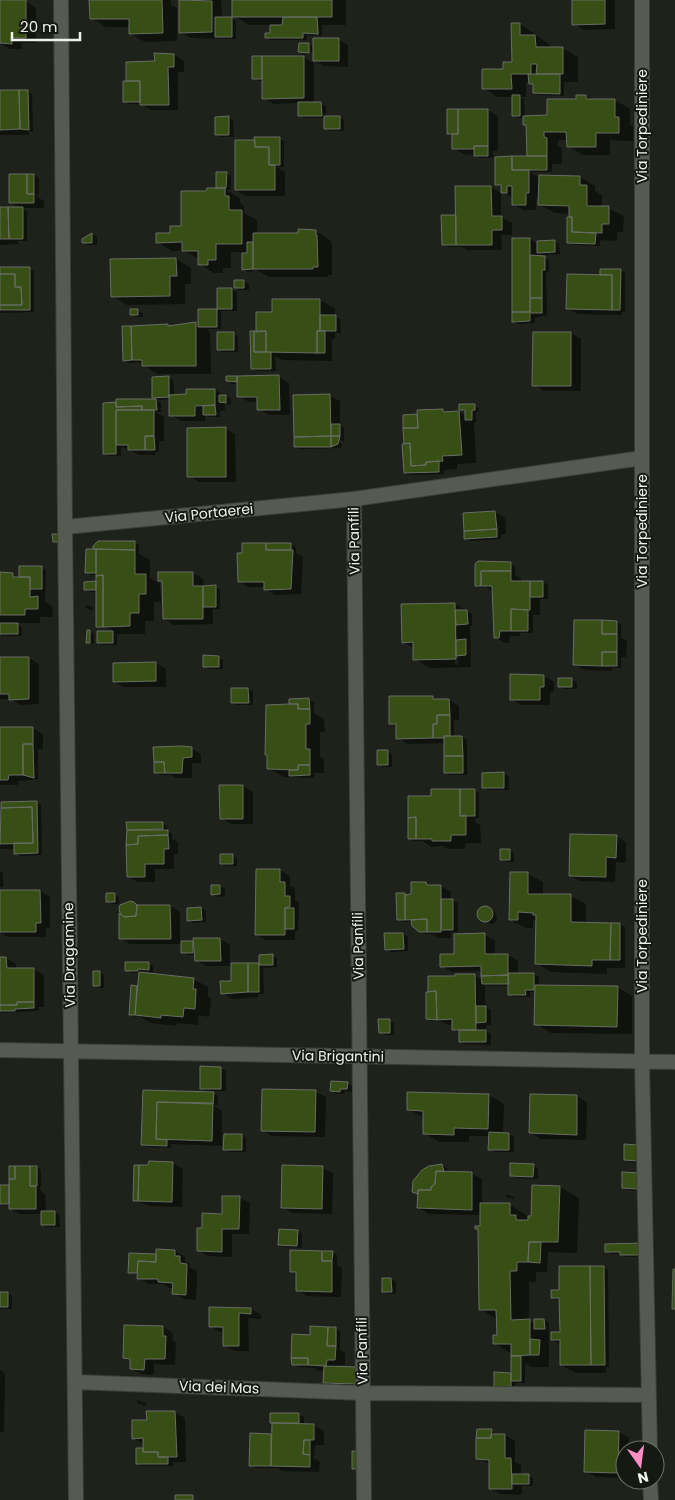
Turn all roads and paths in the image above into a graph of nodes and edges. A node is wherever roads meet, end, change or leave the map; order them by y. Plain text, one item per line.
1 (61, 0) edge
2 (642, 0) edge
3 (642, 458) junction
4 (354, 499) junction
5 (65, 527) junction
6 (0, 1050) edge
7 (70, 1052) junction
8 (360, 1057) junction
9 (642, 1062) junction
10 (675, 1062) edge
11 (75, 1382) junction
12 (363, 1393) junction
13 (648, 1394) junction
14 (650, 1440) edge
15 (76, 1500) edge
16 (364, 1500) edge

1 - 5 street, Via Dragamine
2 - 3 street, Via Torpediniere
3 - 4 street, Via Portaerei
3 - 9 street, Via Torpediniere
4 - 5 street, Via Portaerei
4 - 8 street, Via Panfili
5 - 7 street, Via Dragamine
6 - 7 street, Via Brigantini
7 - 8 street, Via Brigantini
7 - 11 street, Via Dragamine
8 - 9 street, Via Brigantini
8 - 12 street, Via Panfili
9 - 10 street, Via Brigantini
9 - 13 street, Via Torpediniere
11 - 12 street, Via dei Mas
11 - 15 street, Via Dragamine
12 - 13 street, Via dei Mas
12 - 16 street, Via Panfili
13 - 14 street, Via Torpediniere

